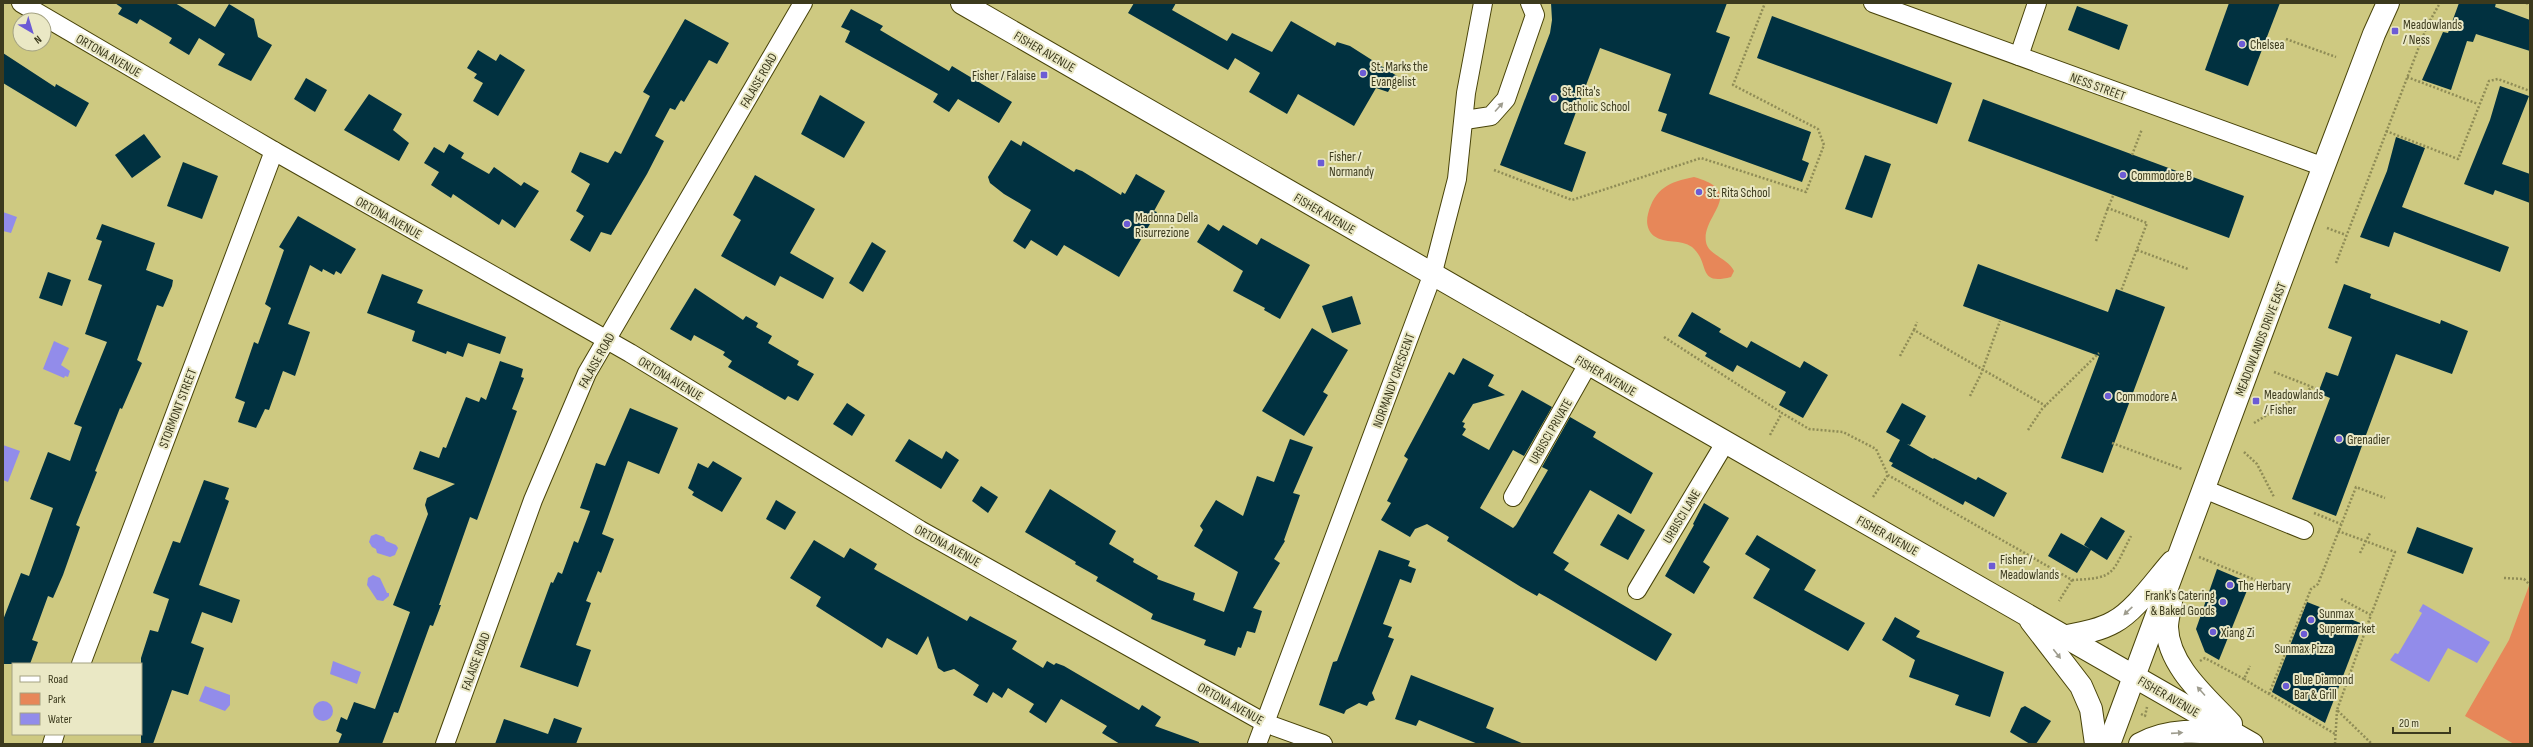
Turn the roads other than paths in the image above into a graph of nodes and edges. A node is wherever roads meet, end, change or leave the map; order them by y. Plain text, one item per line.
1 (21, 3) edge
2 (802, 3) edge
3 (962, 3) edge
4 (1483, 3) edge
5 (1530, 3) edge
6 (1874, 3) edge
7 (2037, 3) edge
8 (2388, 3) edge
9 (2018, 56) junction
10 (1465, 120) junction
11 (274, 151) junction
12 (2324, 166) junction
13 (1432, 276) junction
14 (607, 340) junction
15 (1588, 364) junction
16 (1725, 443) junction
17 (2204, 489) junction
18 (1513, 497) dead end
19 (2304, 530) dead end
20 (2190, 553) junction
21 (1637, 590) dead end
22 (2024, 612) junction
23 (2067, 636) junction
24 (81, 663) edge
25 (2135, 676) junction
26 (1265, 723) junction
27 (2249, 742) edge
28 (445, 744) edge
29 (1257, 744) edge
30 (1324, 744) edge
31 (2096, 744) edge
32 (2109, 744) edge
33 (2140, 744) edge

1 - 11 street, ORTONA AVENUE
2 - 14 street, FALAISE ROAD
3 - 13 main road, FISHER AVENUE
4 - 10 street, NORMANDY CRESCENT
10 -> 5 street
6 - 9 street, NESS STREET
7 - 9 street
8 - 12 main road, MEADOWLANDS DRIVE EAST
9 - 12 street, NESS STREET
10 - 13 street, NORMANDY CRESCENT
11 - 14 street, ORTONA AVENUE
11 - 24 street, STORMONT STREET
12 - 17 main road, MEADOWLANDS DRIVE EAST
13 - 15 main road, FISHER AVENUE
13 - 26 street, NORMANDY CRESCENT
14 - 26 street, ORTONA AVENUE
14 - 28 street, FALAISE ROAD
15 - 16 main road, FISHER AVENUE
15 - 18 street, URBISCI PRIVATE
16 - 21 street, URBISCI LANE
16 - 22 main road, FISHER AVENUE
17 - 19 street
17 - 20 main road, MEADOWLANDS DRIVE EAST
20 -> 23 main road
20 - 25 main road, MEADOWLANDS DRIVE EAST
27 -> 20 main road
22 - 23 main road, FISHER AVENUE
22 -> 31 main road
23 - 25 main road, FISHER AVENUE
25 - 27 main road, FISHER AVENUE
25 - 32 main road, MEADOWLANDS DRIVE EAST
26 - 29 street, NORMANDY CRESCENT
26 - 30 street, ORTONA AVENUE
33 -> 27 main road

